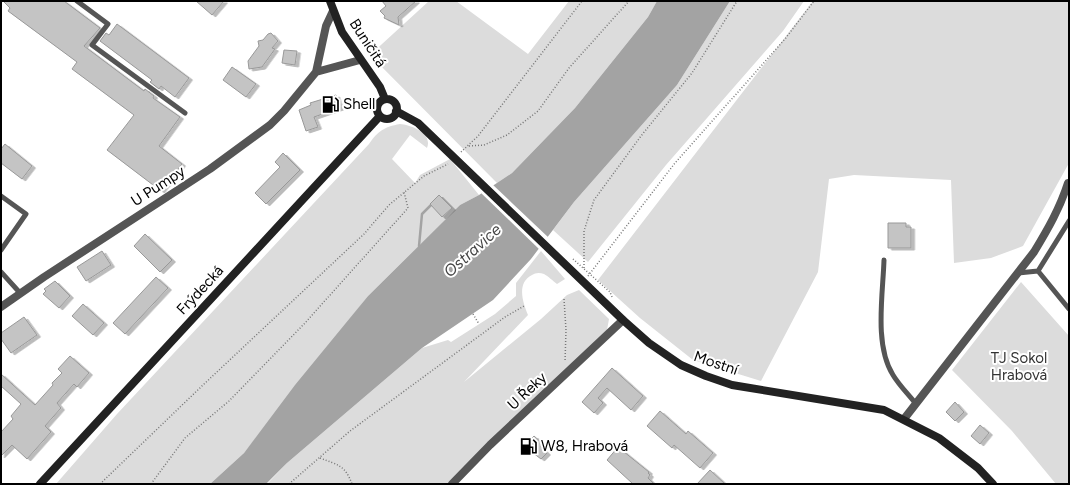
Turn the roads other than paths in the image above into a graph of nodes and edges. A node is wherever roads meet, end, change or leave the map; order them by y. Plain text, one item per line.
1 (77, 1) edge
2 (330, 1) edge
3 (333, 11) junction
4 (360, 60) junction
5 (316, 72) junction
6 (385, 99) junction
7 (396, 111) junction
8 (185, 113) dead end
9 (380, 116) junction
10 (1068, 182) dead end
11 (1, 196) edge
12 (1069, 221) edge
13 (1, 250) edge
14 (884, 260) dead end
15 (1038, 271) junction
16 (1, 272) edge
17 (1018, 273) junction
18 (21, 294) junction
19 (1, 307) edge
20 (1069, 309) edge
21 (623, 320) junction
22 (916, 404) junction
23 (904, 419) junction
24 (40, 484) edge
25 (452, 484) edge
26 (993, 484) edge

1 - 8 lane
2 - 3 main road, Buničitá
3 - 4 main road, Buničitá
3 - 5 street, U Pumpy
4 - 5 street
4 - 6 main road, Buničitá
5 - 18 street, U Pumpy
6 - 7 main road
6 - 9 main road
7 - 9 main road
7 - 21 main road, Mostní
9 - 24 main road, Frýdecká
10 - 17 street
11 - 13 lane
12 - 15 lane
14 - 22 lane
15 - 17 lane
15 - 20 lane
16 - 18 lane
17 - 22 street
18 - 19 street, U Pumpy
21 - 23 main road, Mostní
21 - 25 street, U Řeky
22 - 23 street
23 - 26 main road, Mostní

